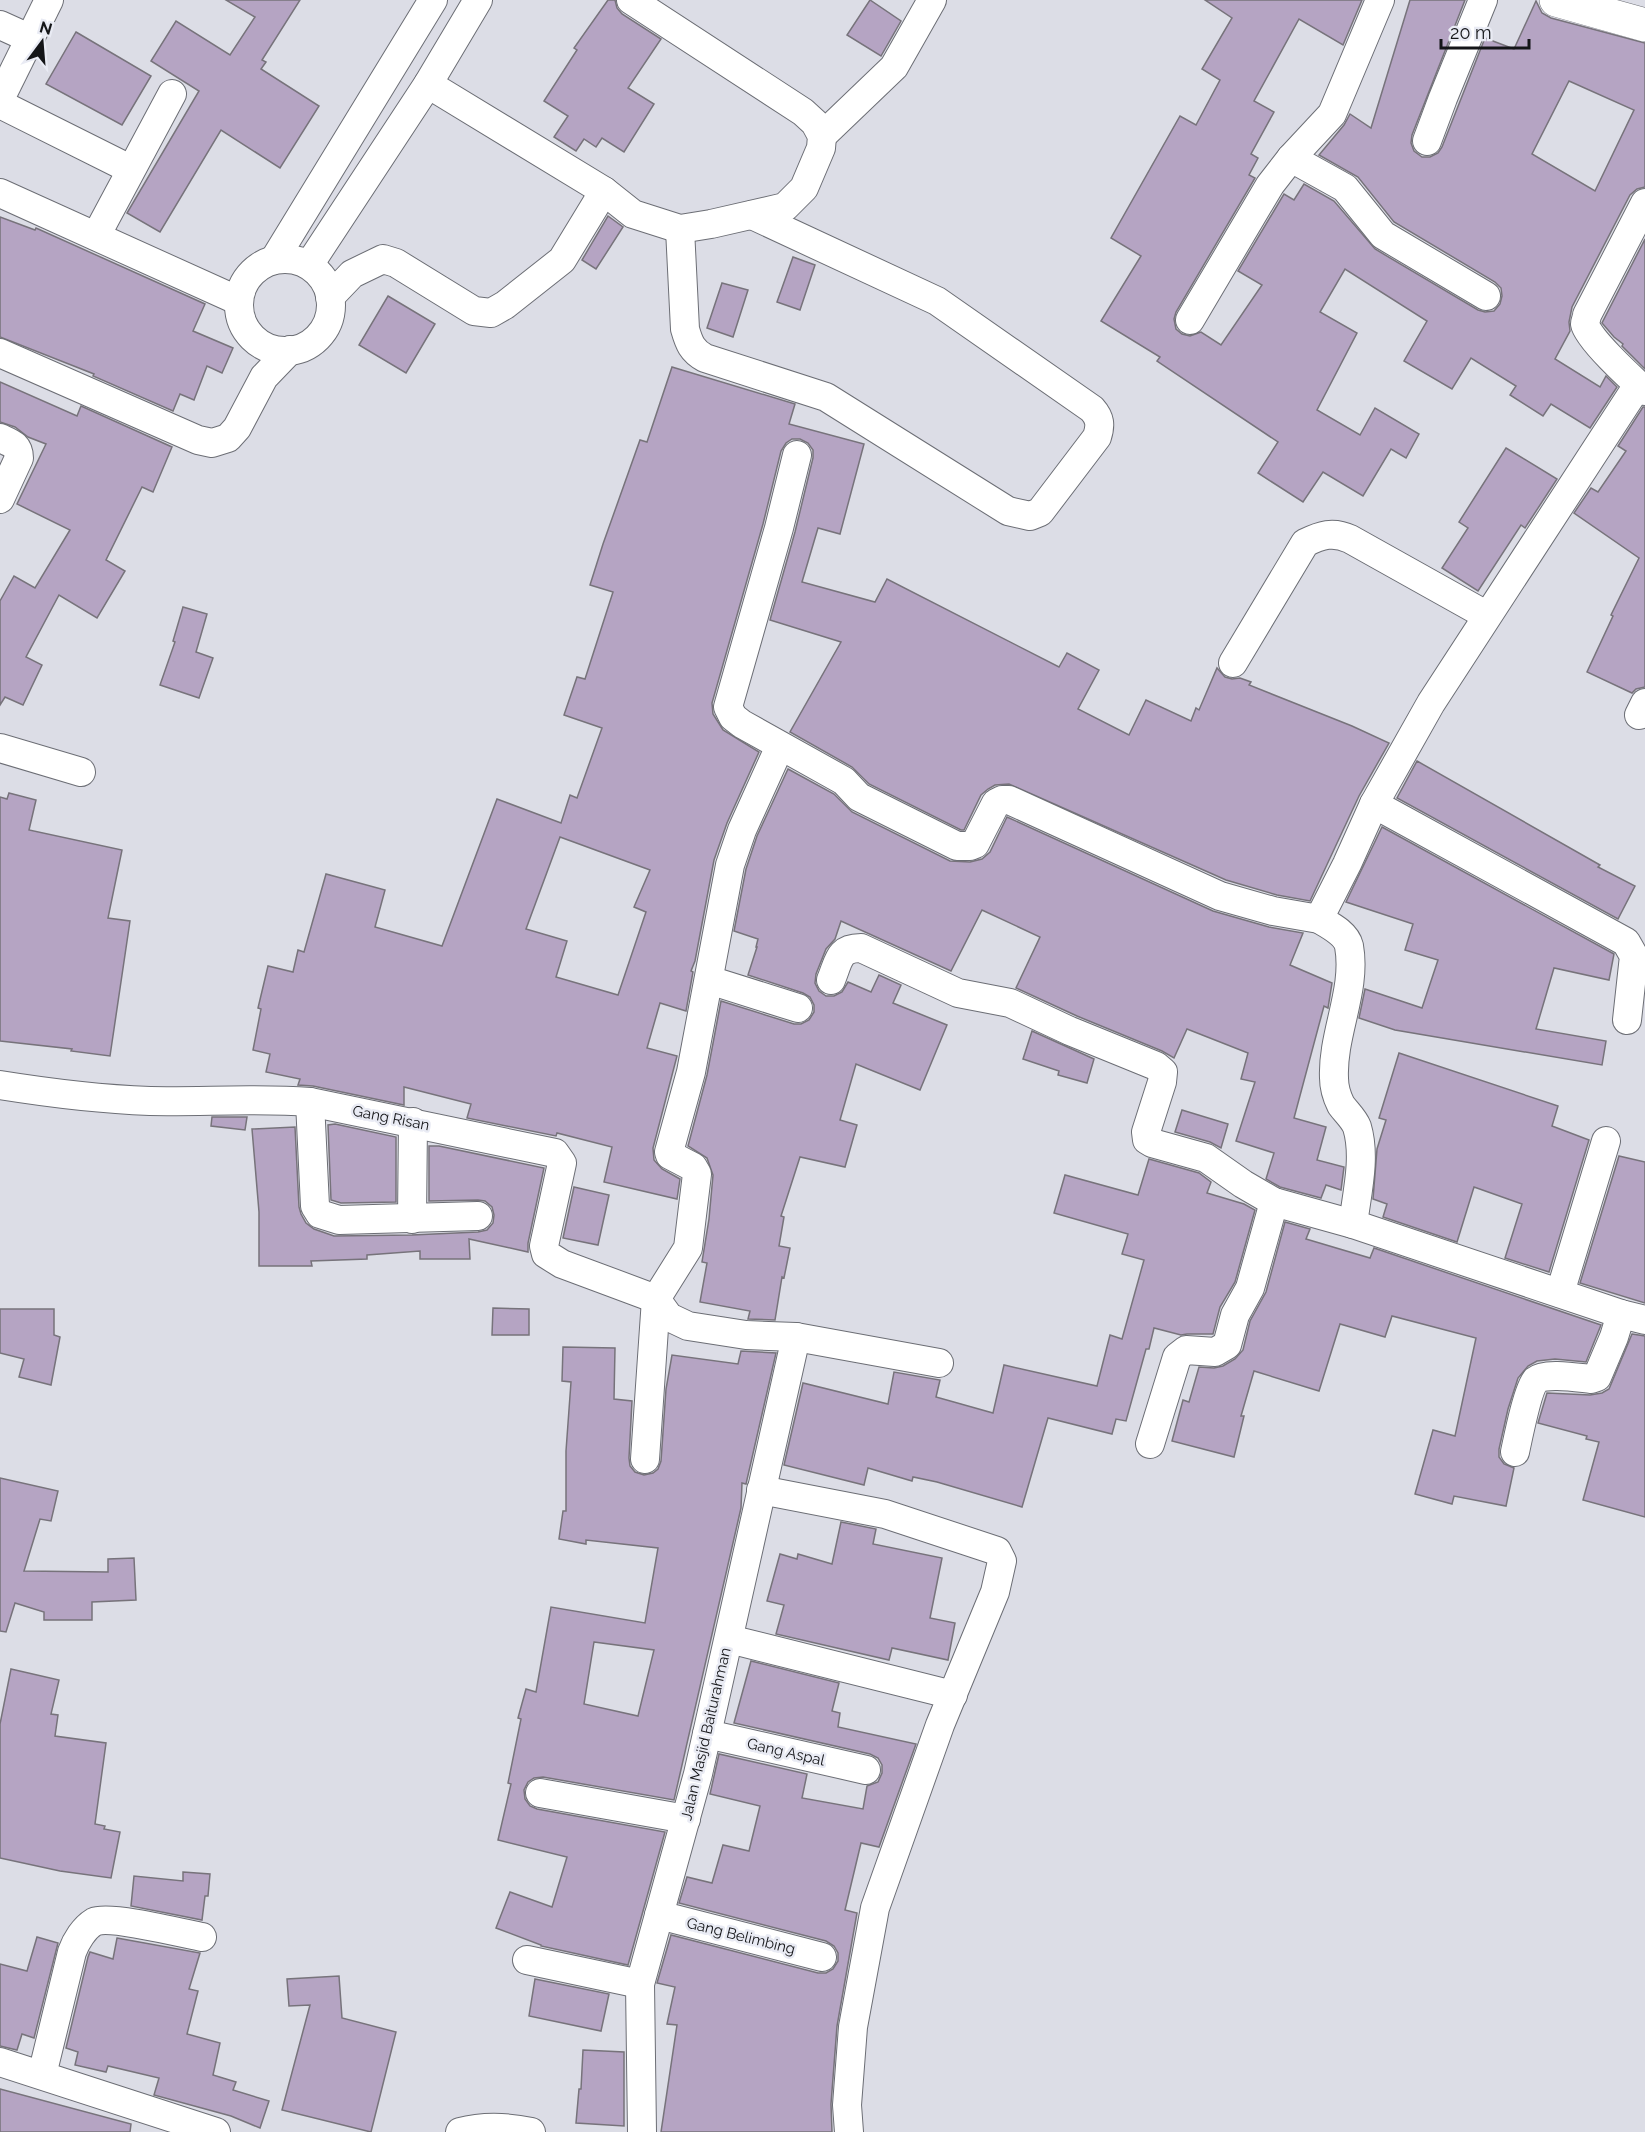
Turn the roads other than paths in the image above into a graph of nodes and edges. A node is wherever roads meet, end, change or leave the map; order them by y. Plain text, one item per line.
1 (49, 0) edge
2 (433, 0) edge
3 (478, 0) edge
4 (631, 0) edge
5 (932, 0) edge
6 (1380, 0) edge
7 (1483, 0) edge
8 (1556, 0) edge
9 (0, 25) edge
10 (1645, 25) edge
11 (31, 39) junction
12 (428, 84) junction
13 (172, 94) dead end
14 (0, 99) edge
15 (0, 104) edge
16 (822, 136) junction
17 (1427, 141) dead end
18 (1291, 158) junction
19 (130, 169) junction
20 (604, 191) junction
21 (0, 193) edge
22 (1645, 203) edge
23 (752, 215) junction
24 (680, 229) junction
25 (96, 236) junction
26 (274, 260) junction
27 (320, 279) junction
28 (242, 292) junction
29 (1486, 296) dead end
30 (1190, 320) dead end
31 (278, 348) junction
32 (0, 353) edge
33 (1642, 388) edge
34 (0, 438) edge
35 (797, 455) dead end
36 (0, 499) edge
37 (1486, 615) junction
38 (1233, 663) dead end
39 (780, 746) junction
40 (0, 748) edge
41 (81, 772) dead end
42 (1374, 804) junction
43 (1319, 919) junction
44 (709, 980) junction
45 (831, 980) dead end
46 (798, 1008) dead end
47 (1627, 1020) dead end
48 (0, 1085) edge
49 (310, 1102) junction
50 (413, 1122) junction
51 (1606, 1142) dead end
52 (1274, 1202) junction
53 (478, 1216) dead end
54 (412, 1219) junction
55 (1353, 1224) junction
56 (1560, 1293) junction
57 (656, 1299) junction
58 (1633, 1317) edge
59 (796, 1337) junction
60 (939, 1363) dead end
61 (1150, 1444) dead end
62 (1515, 1452) dead end
63 (645, 1459) dead end
64 (762, 1490) junction
65 (729, 1639) junction
66 (952, 1695) junction
67 (707, 1734) junction
68 (866, 1770) dead end
69 (540, 1793) dead end
70 (686, 1819) junction
71 (659, 1915) junction
72 (201, 1937) dead end
73 (822, 1957) dead end
74 (527, 1960) dead end
75 (640, 1984) junction
76 (0, 2062) edge
77 (42, 2075) junction
78 (216, 2132) edge
79 (460, 2132) edge
80 (531, 2132) edge
81 (642, 2132) edge
82 (849, 2132) edge

1 - 11 street
2 - 26 street
3 - 12 street
4 - 16 street
5 - 16 street
6 - 18 street
7 - 17 street
8 - 10 street
9 - 11 street
11 - 14 street
12 - 20 street
12 - 27 street
13 - 19 street
15 - 19 street
16 - 23 street
18 - 29 street
18 - 30 street
19 - 25 street
20 - 24 street
20 - 27 street
21 - 25 street
22 - 33 street
23 - 24 street
23 - 24 street
25 - 28 street
26 - 27 street
26 - 28 street
27 - 31 street
28 - 31 street
31 - 32 street
33 - 37 street
34 - 36 street
35 - 39 street
37 - 38 street
37 - 42 street
39 - 43 street
39 - 44 street
40 - 41 street
42 - 43 street
42 - 47 street
43 - 55 street
44 - 46 street
44 - 57 street
45 - 52 street
48 - 49 street, Gang Risan
49 - 50 street, Gang Risan
49 - 54 street
50 - 54 street
50 - 57 street, Gang Risan
51 - 56 street
52 - 55 street
52 - 61 street
53 - 54 street
55 - 56 street
56 - 58 street
57 - 59 street
57 - 63 street
58 - 62 street
59 - 60 street
59 - 64 street, Jalan Masjid Baiturahman
64 - 65 street, Jalan Masjid Baiturahman
64 - 66 street
65 - 66 street
65 - 67 street, Jalan Masjid Baiturahman
66 - 82 street
67 - 68 street, Gang Aspal
67 - 70 street, Jalan Masjid Baiturahman
69 - 70 street
70 - 71 street, Jalan Masjid Baiturahman
71 - 73 street, Gang Belimbing
71 - 75 street, Jalan Masjid Baiturahman
72 - 77 street
74 - 75 street
75 - 81 street, Jalan Masjid Baiturahman
76 - 77 street
77 - 78 street
79 - 80 street

